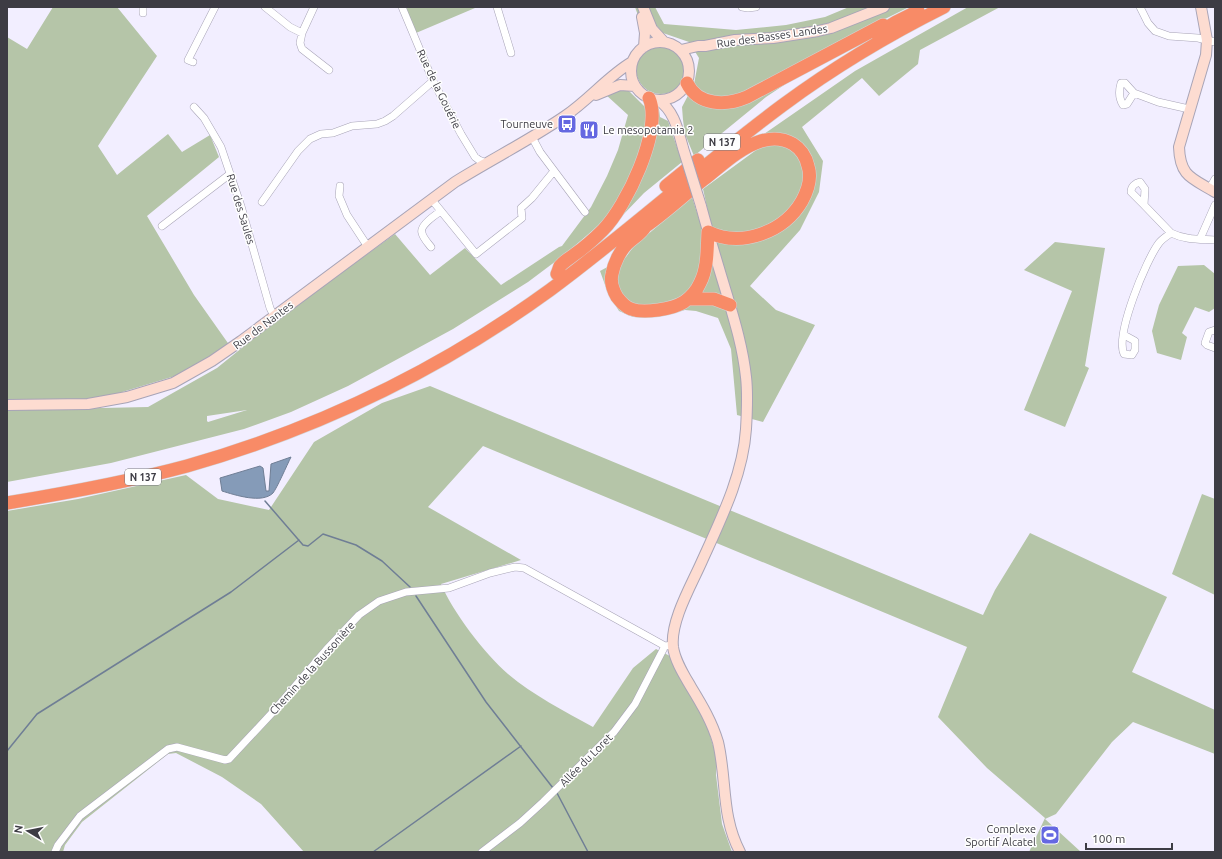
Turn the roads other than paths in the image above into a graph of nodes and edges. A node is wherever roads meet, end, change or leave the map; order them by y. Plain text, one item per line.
1 (215, 7) edge
2 (265, 7) edge
3 (314, 7) edge
4 (402, 7) edge
5 (497, 7) edge
6 (639, 7) edge
7 (643, 7) edge
8 (742, 7) edge
9 (756, 7) edge
10 (926, 7) edge
11 (944, 7) edge
12 (1140, 7) edge
13 (1201, 7) edge
14 (877, 8) edge
15 (896, 22) junction
16 (302, 33) junction
17 (1211, 41) edge
18 (664, 42) junction
19 (705, 46) junction
20 (644, 47) junction
21 (680, 50) junction
22 (511, 53) dead end
23 (193, 62) dead end
24 (632, 62) junction
25 (689, 64) junction
26 (329, 70) dead end
27 (433, 81) junction
28 (687, 83) junction
29 (635, 86) junction
30 (803, 92) junction
31 (1134, 93) dead end
32 (677, 95) junction
33 (590, 97) junction
34 (653, 99) junction
35 (194, 107) dead end
36 (1189, 109) junction
37 (676, 123) junction
38 (532, 137) junction
39 (486, 162) junction
40 (554, 171) junction
41 (230, 174) junction
42 (340, 186) dead end
43 (1213, 186) edge
44 (681, 198) junction
45 (432, 200) junction
46 (262, 202) dead end
47 (1144, 205) dead end
48 (1215, 205) edge
49 (441, 211) junction
50 (585, 212) dead end
51 (162, 226) dead end
52 (645, 227) junction
53 (708, 232) junction
54 (1171, 233) junction
55 (1200, 239) junction
56 (1215, 240) edge
57 (368, 246) junction
58 (431, 247) dead end
59 (557, 274) junction
60 (688, 299) junction
61 (730, 304) junction
62 (274, 316) junction
63 (510, 318) junction
64 (1215, 330) edge
65 (1124, 335) dead end
66 (1215, 348) edge
67 (7, 405) edge
68 (7, 495) edge
69 (7, 503) edge
70 (669, 646) junction
71 (55, 852) edge
72 (482, 852) edge
73 (740, 852) edge

1 - 23 street
2 - 16 street
3 - 16 street
4 - 27 street, Rue de la Gouérie
5 - 22 street
6 - 20 street
7 - 18 street
8 - 9 street
10 - 15 highway, N 137
11 - 30 highway, N 137
12 - 17 street
13 - 17 street
14 - 19 street, Rue des Basses Landes
15 - 28 highway
15 - 59 highway, N 137
16 - 26 street
17 - 36 street
18 - 20 street
18 - 21 street
19 - 21 street, Rue des Basses Landes
19 - 25 street
20 - 24 street
21 - 25 street
24 - 29 street
24 - 33 street
25 - 28 street
27 - 39 street, Rue de la Gouérie
27 - 46 street
28 - 32 street
29 - 33 street
29 - 34 street
30 - 44 highway
30 - 63 highway, N 137
31 - 36 street
32 - 34 street
32 - 37 street
33 - 38 street, Rue de Nantes
34 - 37 street
34 - 59 highway
35 - 41 street, Rue des Saules
36 - 43 street
37 - 53 street, bridge
38 - 39 street, Rue de Nantes
38 - 40 street
39 - 45 street, Rue de Nantes
40 - 49 street
40 - 50 street
41 - 51 street
41 - 62 street, Rue des Saules
42 - 57 street
44 - 52 highway
44 - 53 highway
45 - 49 street
45 - 57 street, Rue de Nantes
47 - 54 street
48 - 55 street
49 - 58 street
52 - 60 highway
52 - 63 highway
53 - 60 highway
53 - 61 street
54 - 55 street
54 - 65 street
55 - 56 street
57 - 62 street, Rue de Nantes
59 - 68 highway, N 137
60 - 61 highway
61 - 70 street
62 - 67 street, Rue de Nantes
63 - 69 highway, N 137
64 - 66 street
70 - 71 street, Chemin de la Bussonière
70 - 72 street, Allée du Loret
70 - 73 street

